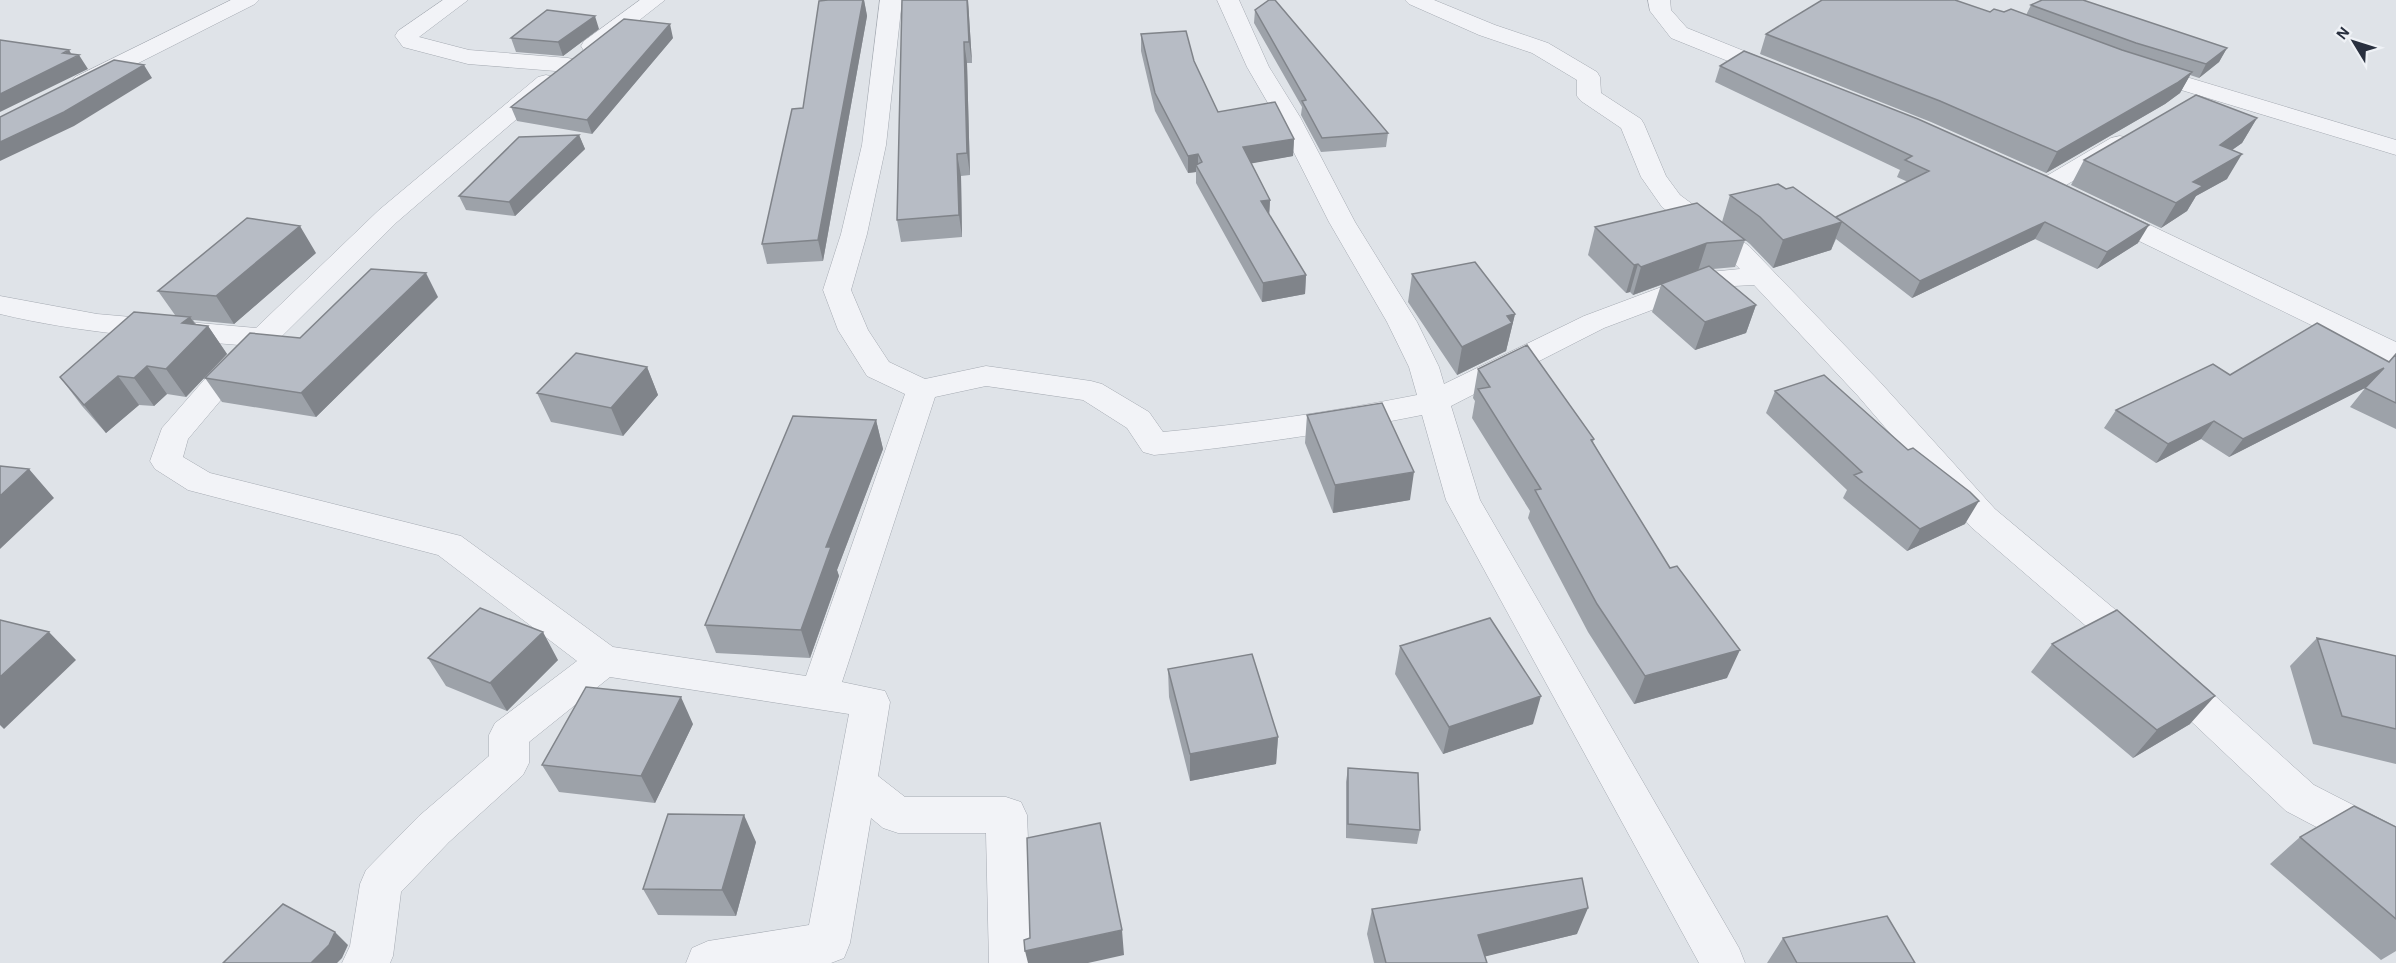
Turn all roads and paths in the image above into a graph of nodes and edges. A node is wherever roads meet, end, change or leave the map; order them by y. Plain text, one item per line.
1 (248, 0) edge
2 (457, 0) edge
3 (654, 0) edge
4 (891, 0) edge
5 (1228, 0) edge
6 (1416, 0) edge
7 (1659, 0) edge
8 (2120, 64) edge
9 (568, 65) junction
10 (1800, 81) edge
11 (2209, 91) junction
12 (64, 92) edge
13 (2179, 109) edge
14 (2138, 132) edge
15 (2396, 148) edge
16 (1762, 276) junction
17 (0, 305) edge
18 (263, 338) junction
19 (2396, 354) edge
20 (922, 390) junction
21 (1434, 402) junction
22 (604, 661) junction
23 (819, 694) junction
24 (857, 784) junction
25 (2396, 848) edge
26 (364, 963) edge
27 (708, 963) edge
28 (1011, 963) edge
29 (1723, 963) edge

1 - 12 street
2 - 9 street
3 - 9 street
4 - 20 street
5 - 21 street
6 - 16 street
7 - 10 street
8 - 11 street
9 - 18 street
11 - 13 street
11 - 15 street
14 - 19 street
16 - 21 street
16 - 25 street
17 - 18 street
18 - 22 street
20 - 21 street
20 - 23 street
21 - 29 street
22 - 23 street
22 - 26 street
23 - 24 street
24 - 27 street
24 - 28 street

